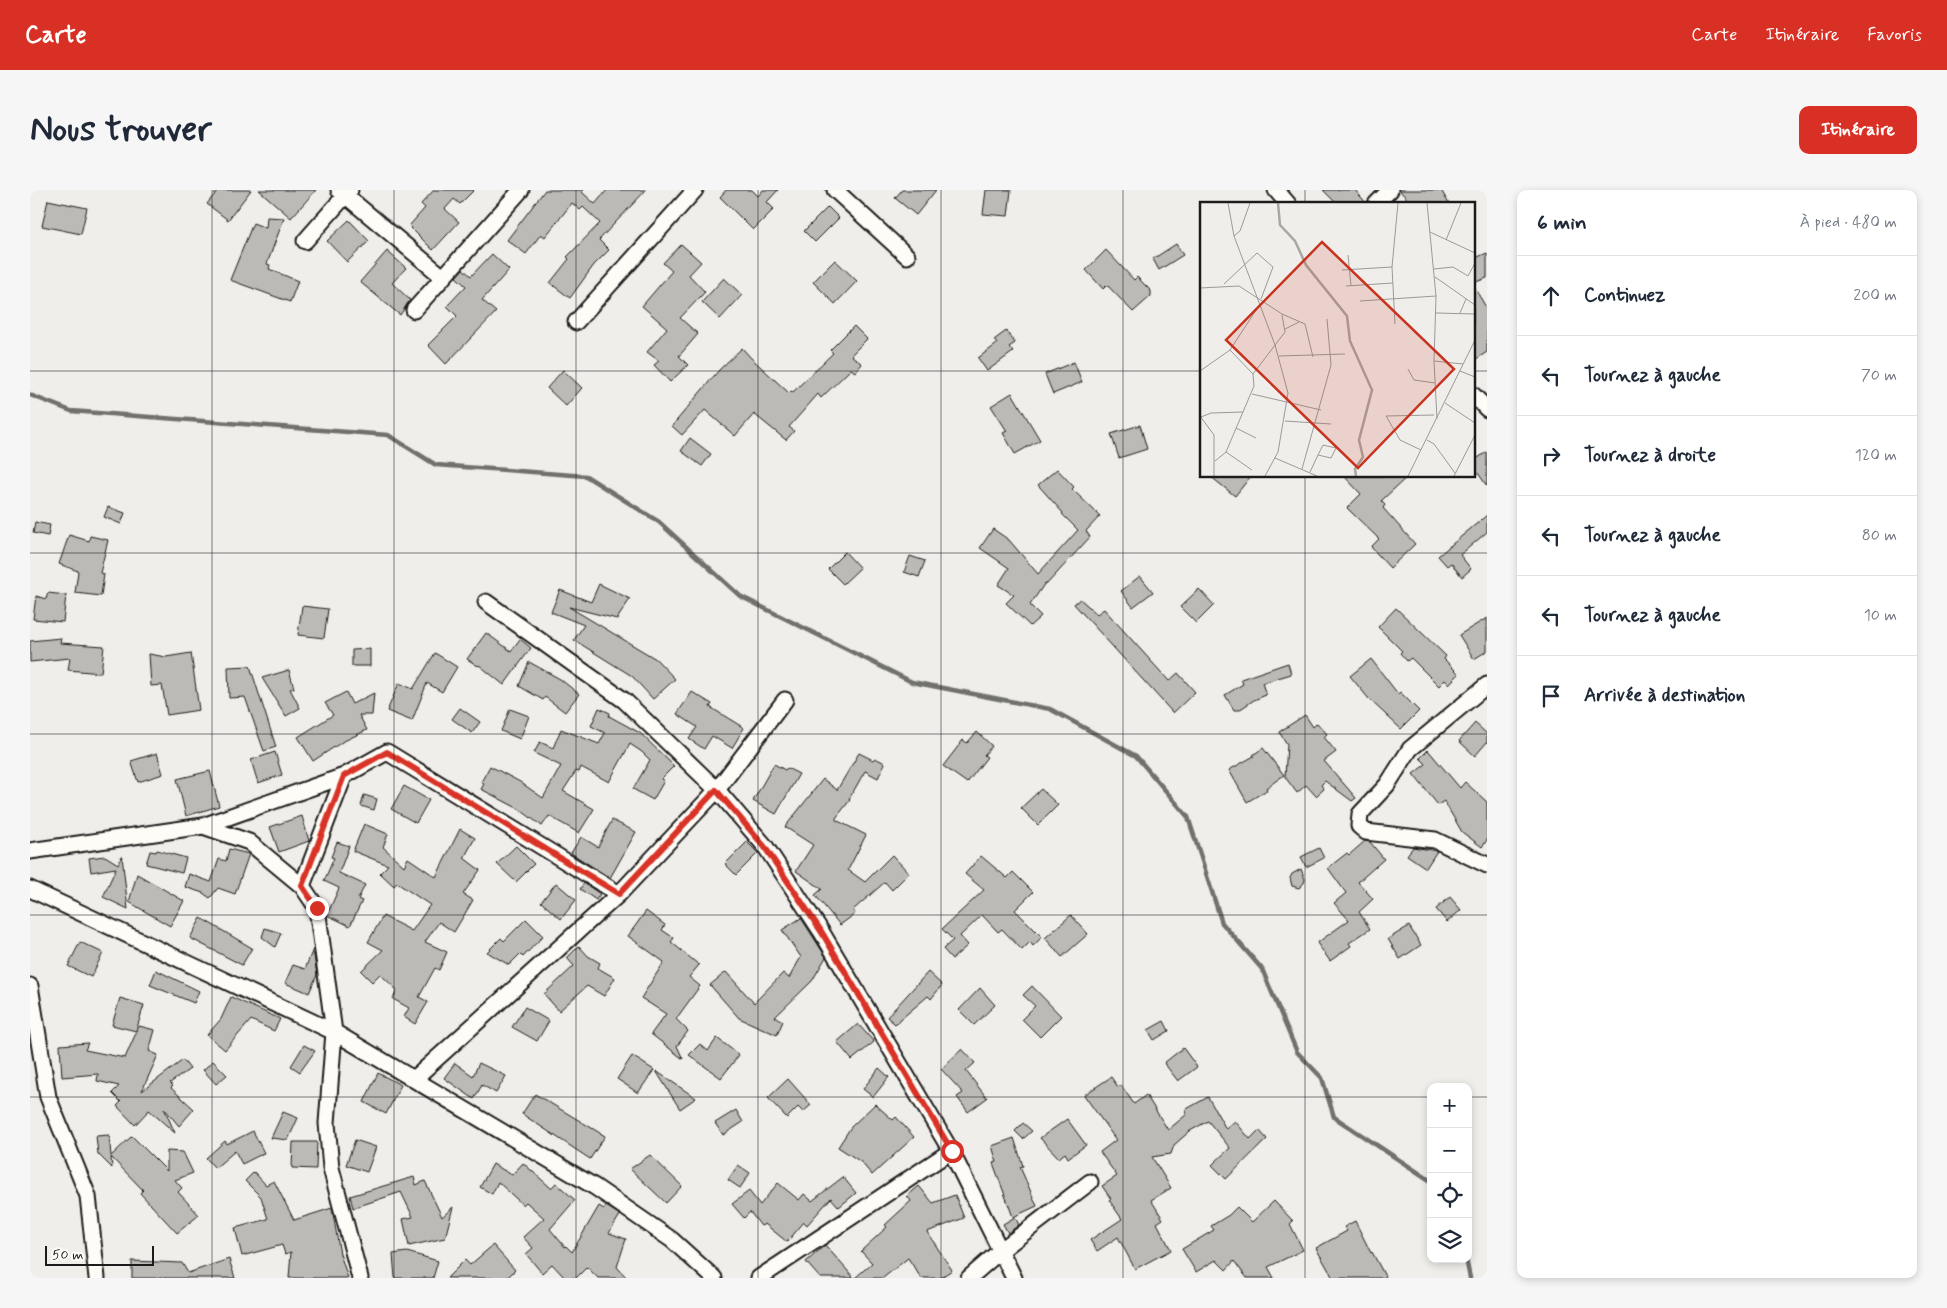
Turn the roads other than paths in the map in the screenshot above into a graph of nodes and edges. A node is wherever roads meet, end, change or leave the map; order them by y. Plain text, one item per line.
1 (521, 190) edge
2 (695, 190) edge
3 (834, 190) edge
4 (1276, 190) edge
5 (1390, 190) edge
6 (345, 192) edge
7 (1286, 202) edge
8 (1378, 202) edge
9 (304, 241) dead end
10 (907, 256) dead end
11 (443, 277) junction
12 (414, 310) dead end
13 (576, 322) dead end
14 (1474, 396) edge
15 (1487, 409) edge
16 (486, 602) dead end
17 (1487, 685) edge
18 (785, 700) dead end
19 (344, 776) junction
20 (716, 790) junction
21 (203, 826) junction
22 (30, 851) edge
23 (1487, 865) edge
24 (302, 886) junction
25 (30, 889) edge
26 (619, 894) junction
27 (30, 986) edge
28 (334, 1032) junction
29 (414, 1079) junction
30 (952, 1151) junction
31 (1090, 1182) dead end
32 (1000, 1251) junction
33 (97, 1278) edge
34 (360, 1278) edge
35 (714, 1278) edge
36 (759, 1278) edge
37 (968, 1278) edge
38 (1014, 1278) edge

1 - 11 street
2 - 13 street
3 - 10 street
4 - 7 street
5 - 8 street
6 - 9 street
6 - 11 street
11 - 12 street
14 - 15 street
16 - 20 street
17 - 23 street
18 - 20 street
19 - 21 street
19 - 24 street
19 - 26 street
20 - 26 street
20 - 30 street
21 - 22 street
21 - 24 street
24 - 28 street
25 - 28 street
26 - 29 street
27 - 33 street
28 - 29 street
28 - 34 street
29 - 35 street
30 - 32 street
30 - 36 street
31 - 32 street
32 - 37 street
32 - 38 street

